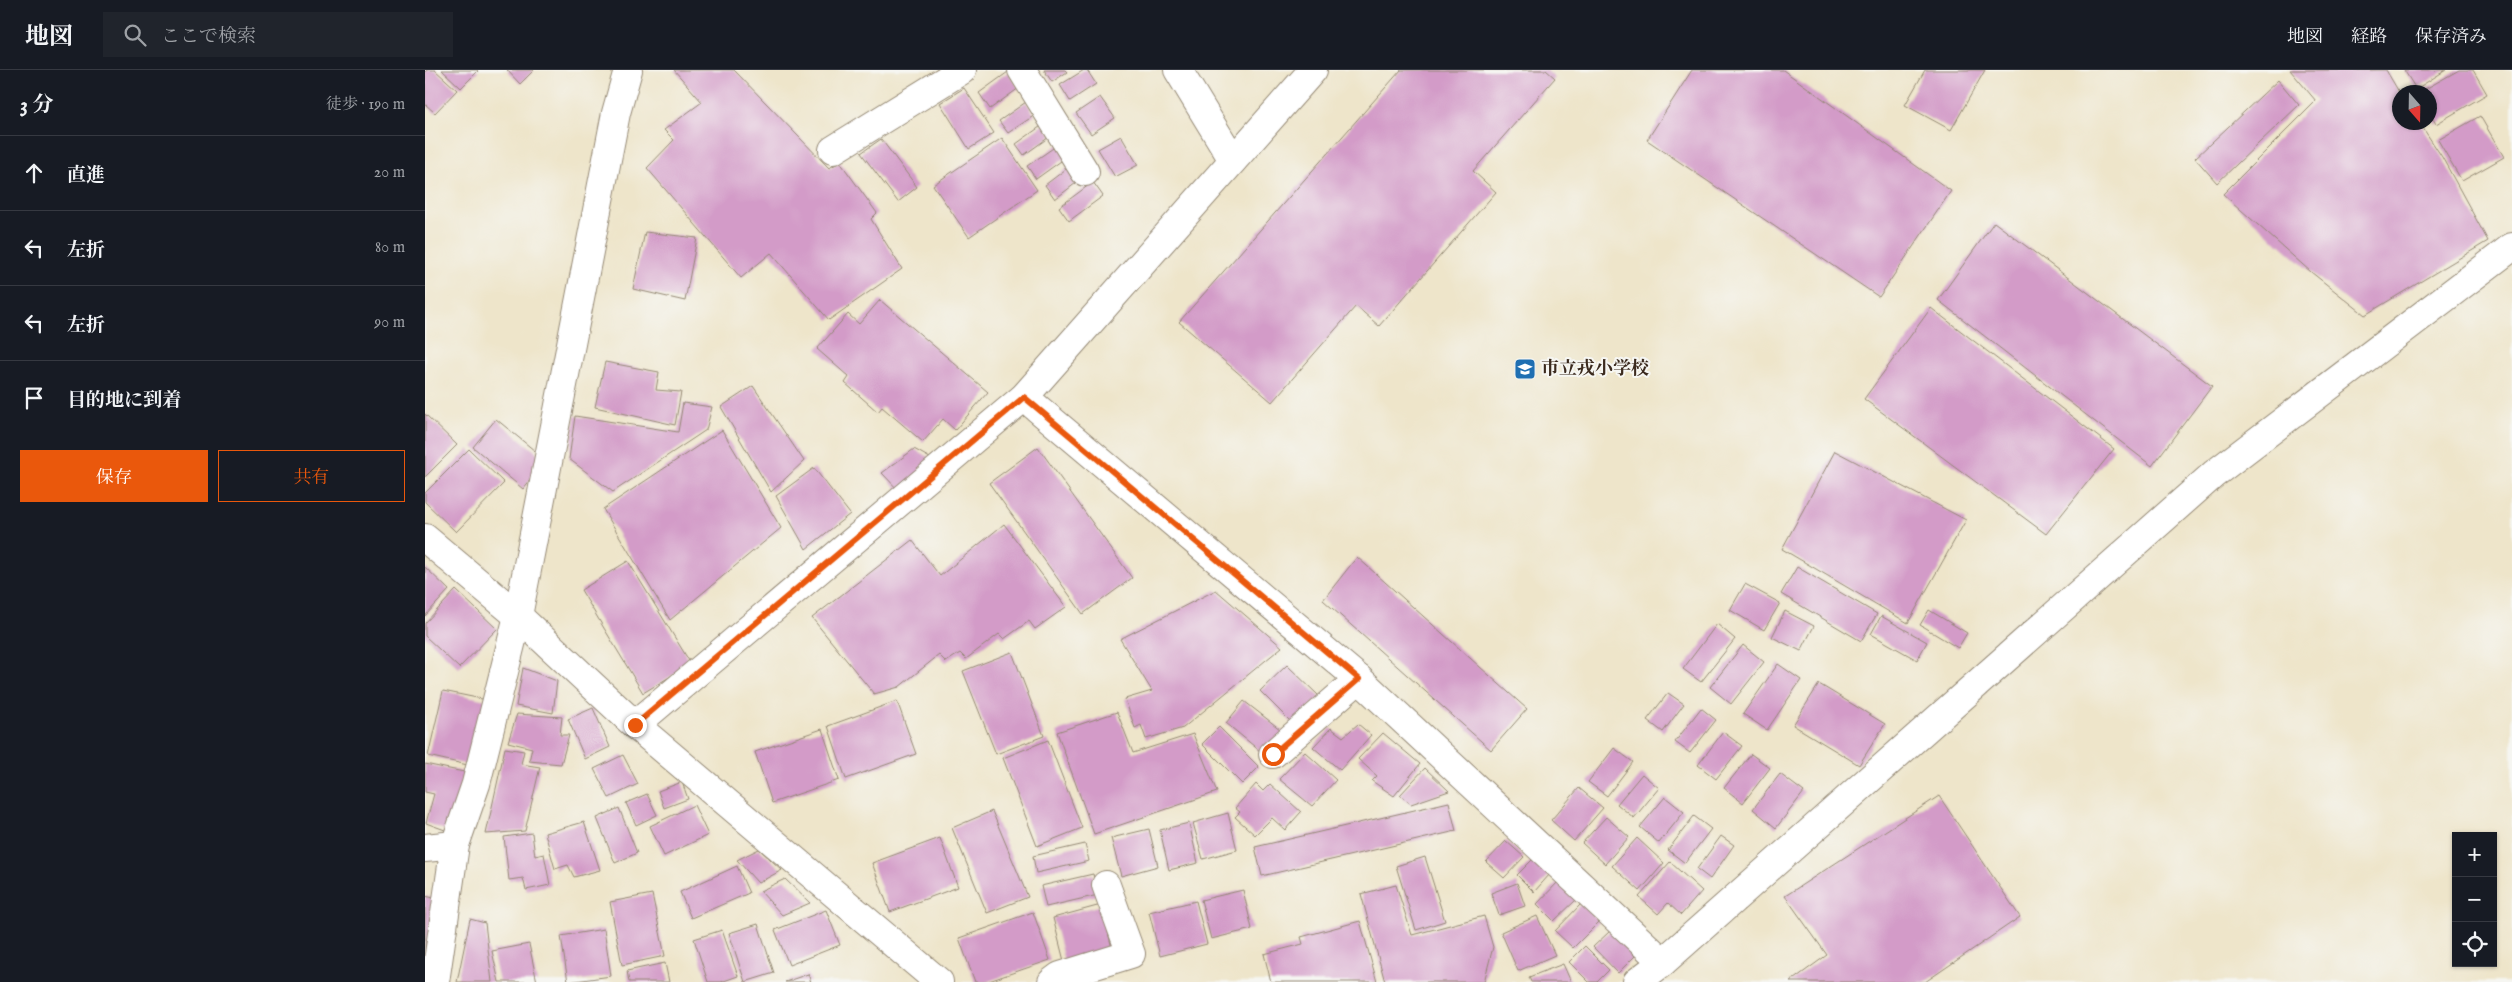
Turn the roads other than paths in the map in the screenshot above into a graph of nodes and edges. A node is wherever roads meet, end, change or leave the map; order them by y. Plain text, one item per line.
1 (628, 70) edge
2 (962, 70) edge
3 (1022, 70) edge
4 (1178, 70) edge
5 (1306, 73) edge
6 (833, 150) dead end
7 (1233, 160) junction
8 (1085, 172) dead end
9 (2512, 247) edge
10 (1024, 397) junction
11 (425, 538) edge
12 (518, 616) junction
13 (1359, 679) junction
14 (635, 725) junction
15 (1273, 754) dead end
16 (455, 845) junction
17 (425, 848) edge
18 (1106, 885) dead end
19 (1663, 962) junction
20 (435, 982) edge
21 (939, 982) edge
22 (1052, 982) edge
23 (1637, 982) edge

1 - 12 street
2 - 6 street
3 - 8 street
4 - 7 street
5 - 7 street
7 - 10 street
9 - 19 street
10 - 13 street
10 - 14 street
11 - 12 street
12 - 14 street
12 - 16 street
13 - 15 street
13 - 19 street
14 - 21 street
16 - 17 street
16 - 20 street
18 - 22 street
19 - 23 street

